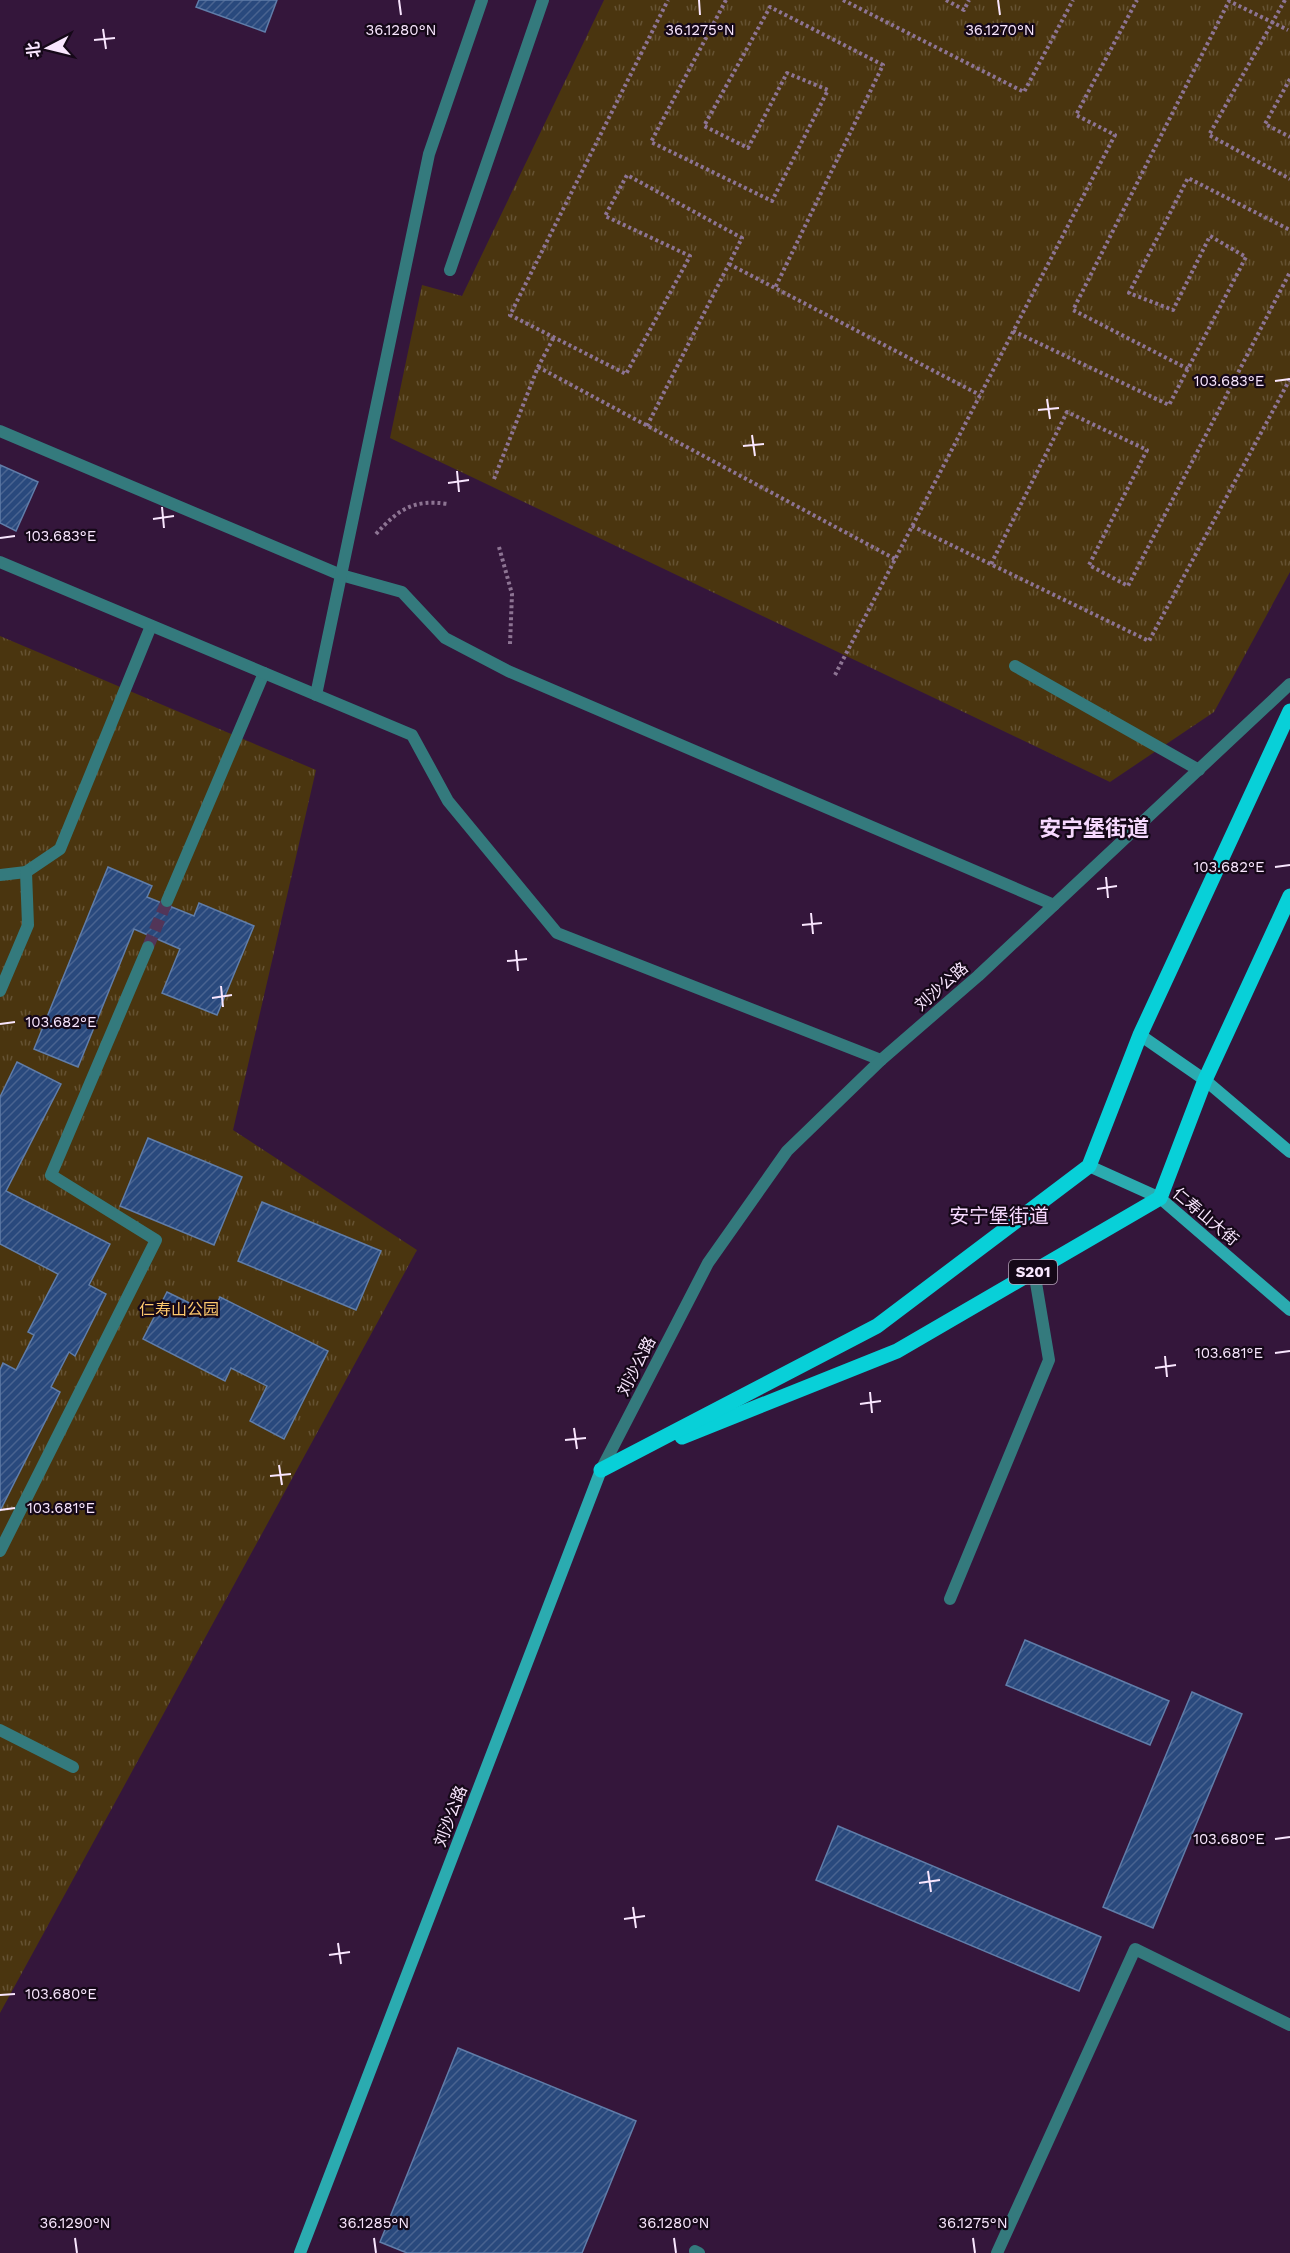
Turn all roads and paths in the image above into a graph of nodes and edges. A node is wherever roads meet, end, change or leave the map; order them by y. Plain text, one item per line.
1 (482, 0) edge
2 (543, 0) edge
3 (668, 0) edge
4 (726, 0) edge
5 (843, 0) edge
6 (946, 0) edge
7 (969, 0) edge
8 (1073, 0) edge
9 (1137, 0) edge
10 (1285, 0) edge
11 (1273, 23) junction
12 (1288, 30) dead end
13 (1290, 79) edge
14 (1290, 137) edge
15 (1290, 178) edge
16 (1290, 230) edge
17 (729, 264) junction
18 (450, 270) dead end
19 (1290, 272) edge
20 (775, 288) junction
21 (1013, 331) junction
22 (554, 337) junction
23 (538, 367) junction
24 (1188, 369) junction
25 (1290, 379) edge
26 (980, 395) junction
27 (647, 426) junction
28 (0, 432) edge
29 (494, 479) dead end
30 (448, 504) dead end
31 (912, 526) junction
32 (375, 536) dead end
33 (499, 547) dead end
34 (896, 559) junction
35 (0, 562) edge
36 (991, 564) junction
37 (341, 575) junction
38 (151, 626) junction
39 (1014, 666) dead end
40 (508, 671) junction
41 (264, 673) junction
42 (835, 675) dead end
43 (1290, 684) edge
44 (316, 695) junction
45 (1290, 711) edge
46 (1199, 770) junction
47 (26, 872) junction
48 (0, 875) edge
49 (1290, 896) edge
50 (167, 901) tunnel mouth
51 (1053, 905) junction
52 (148, 947) tunnel mouth
53 (0, 990) edge
54 (1140, 1035) junction
55 (881, 1060) junction
56 (1205, 1080) junction
57 (1290, 1152) edge
58 (1089, 1166) junction
59 (1160, 1198) junction
60 (1034, 1271) junction
61 (1290, 1310) edge
62 (601, 1470) junction
63 (0, 1551) edge
64 (950, 1599) dead end
65 (0, 1730) edge
66 (73, 1767) dead end
67 (1290, 2025) edge
68 (300, 2253) edge
69 (997, 2253) edge

1 - 37 street
2 - 18 street
3 - 22 path
4 - 20 path
5 - 8 path
6 - 7 path
9 - 21 path
10 - 11 path
11 - 12 path
11 - 15 path
11 - 24 path
13 - 14 path
16 - 24 path
17 - 20 path
17 - 22 path
17 - 27 path
19 - 36 path
20 - 26 path
21 - 24 path
21 - 26 path
22 - 23 path
23 - 27 path
23 - 29 path
25 - 36 path
26 - 31 path
27 - 34 path
28 - 37 street
30 - 32 path
31 - 34 path
31 - 36 path
33 - 40 path
34 - 42 path
35 - 38 street
37 - 40 street
37 - 44 street
38 - 41 street
38 - 47 street
39 - 46 street
40 - 51 street
41 - 44 street
41 - 50 street
43 - 46 street, 刘沙公路
44 - 55 street
45 - 54 main road
46 - 51 street, 刘沙公路
47 - 48 street
47 - 53 street
49 - 56 main road
51 - 55 street, 刘沙公路
52 - 63 street
54 - 56 main road
54 - 58 main road
55 - 62 street, 刘沙公路
56 - 57 main road
56 - 59 main road
58 - 59 main road, 仁寿山大街
58 - 62 main road
59 - 60 main road, S201
59 - 61 main road, 仁寿山大街
60 - 62 main road, S201
60 - 64 street
62 - 68 main road, 刘沙公路
65 - 66 street
67 - 69 street

